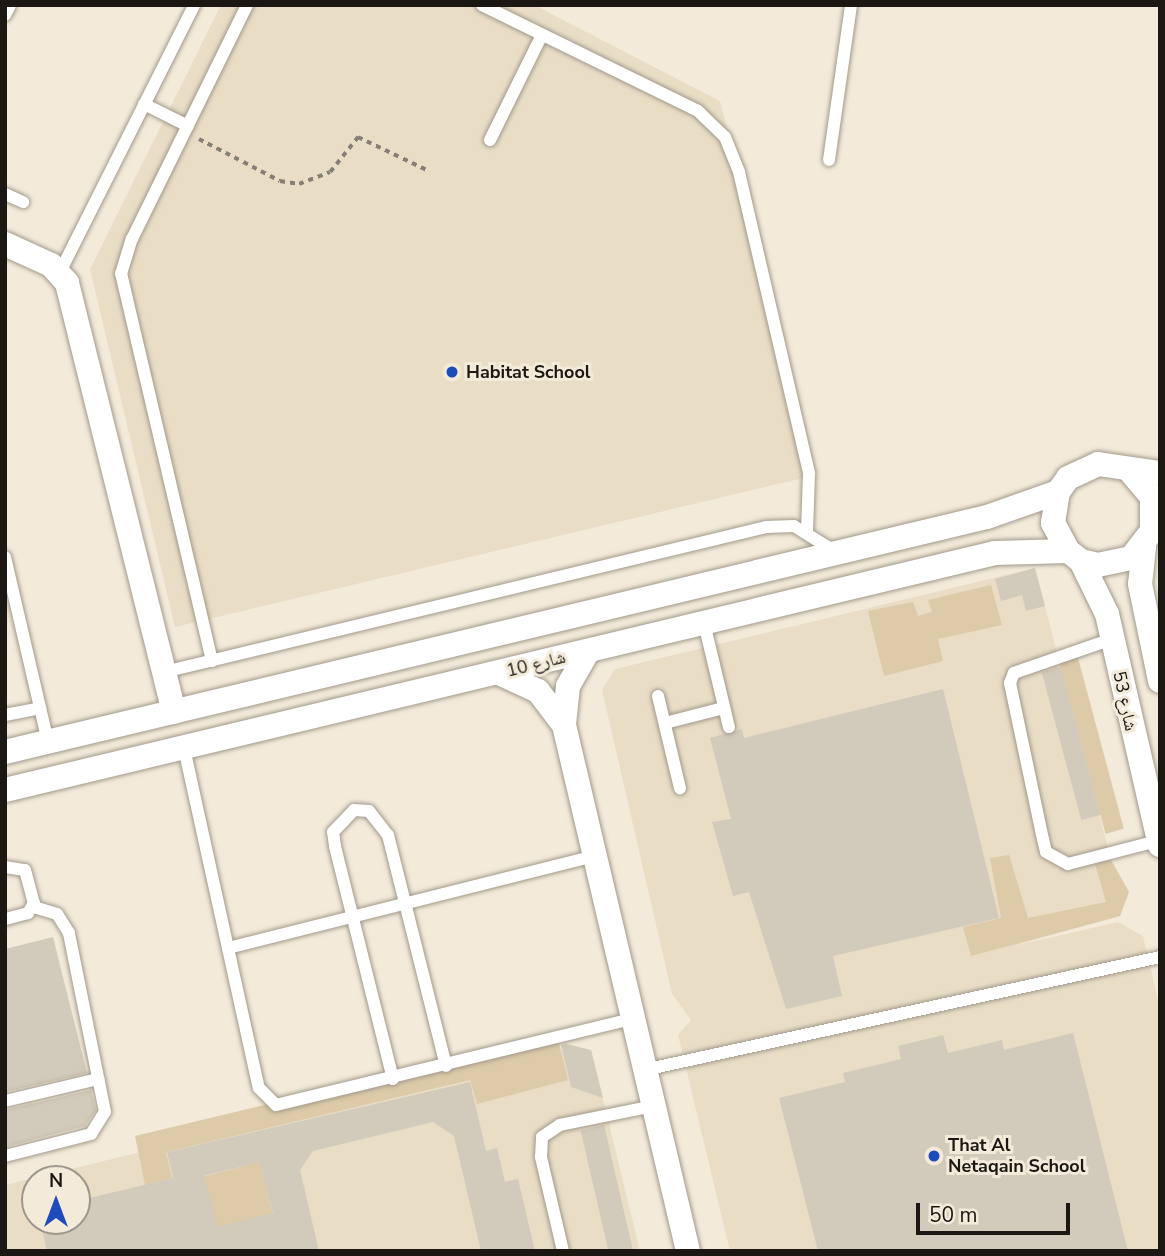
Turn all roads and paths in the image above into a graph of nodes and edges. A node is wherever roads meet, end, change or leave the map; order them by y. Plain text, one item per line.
1 (10, 5) edge
2 (194, 5) edge
3 (247, 5) edge
4 (482, 5) edge
5 (851, 5) edge
6 (5, 15) edge
7 (542, 35) junction
8 (145, 104) junction
9 (186, 129) junction
10 (490, 140) dead end
11 (830, 160) dead end
12 (429, 171) dead end
13 (5, 194) edge
14 (23, 202) dead end
15 (5, 244) edge
16 (60, 272) junction
17 (1130, 471) junction
18 (1160, 473) edge
19 (1058, 492) junction
20 (807, 530) junction
21 (1152, 534) edge
22 (836, 553) junction
23 (1075, 556) junction
24 (5, 557) edge
25 (9, 584) edge
26 (704, 623) junction
27 (1112, 639) junction
28 (587, 651) junction
29 (212, 661) junction
30 (164, 672) junction
31 (499, 673) junction
32 (1160, 681) edge
33 (658, 696) dead end
34 (40, 708) junction
35 (724, 708) junction
36 (174, 712) junction
37 (5, 715) edge
38 (665, 723) junction
39 (564, 725) junction
40 (729, 727) dead end
41 (48, 742) junction
42 (184, 748) junction
43 (5, 752) edge
44 (680, 788) dead end
45 (5, 790) edge
46 (1158, 843) edge
47 (594, 856) junction
48 (5, 867) edge
49 (405, 903) junction
50 (34, 907) junction
51 (352, 916) junction
52 (5, 919) edge
53 (228, 948) junction
54 (1160, 957) edge
55 (632, 1019) junction
56 (446, 1066) junction
57 (644, 1070) junction
58 (98, 1079) junction
59 (393, 1079) junction
60 (5, 1101) edge
61 (653, 1106) junction
62 (5, 1156) edge
63 (563, 1251) edge
64 (688, 1251) edge

1 - 6 lane
2 - 8 lane
3 - 9 lane
4 - 7 lane
5 - 11 lane
7 - 10 lane
7 - 20 lane
8 - 9 lane
8 - 16 lane
9 - 12 path
9 - 29 lane
13 - 14 lane
15 - 16 street
16 - 30 street
17 - 18 street
17 - 19 street
17 - 21 street
19 - 22 street
19 - 23 street
20 - 22 lane
20 - 29 lane
21 - 23 street
21 - 32 street
22 - 36 street
23 - 26 street, شارع 10
23 - 27 street, شارع 53
24 - 25 lane
25 - 34 lane
26 - 28 street, شارع 10
26 - 35 lane
27 - 46 street, شارع 53
27 - 46 lane
28 - 31 street, شارع 10
28 - 39 street
29 - 30 lane
30 - 36 street
31 - 39 street
31 - 42 street, شارع 10
33 - 38 lane
34 - 37 lane
34 - 41 lane
35 - 38 lane
35 - 40 lane
36 - 41 street
38 - 44 lane
39 - 47 street
41 - 43 street
42 - 45 street, شارع 10
42 - 53 lane
47 - 49 lane
47 - 55 street
48 - 50 lane
49 - 51 lane
49 - 51 lane
49 - 56 lane
50 - 52 lane
50 - 58 lane
51 - 53 lane
51 - 59 lane
53 - 59 lane
54 - 57 lane
55 - 56 lane
55 - 57 street
56 - 59 lane
57 - 61 street
58 - 60 lane
58 - 62 lane
61 - 63 lane
61 - 64 street

